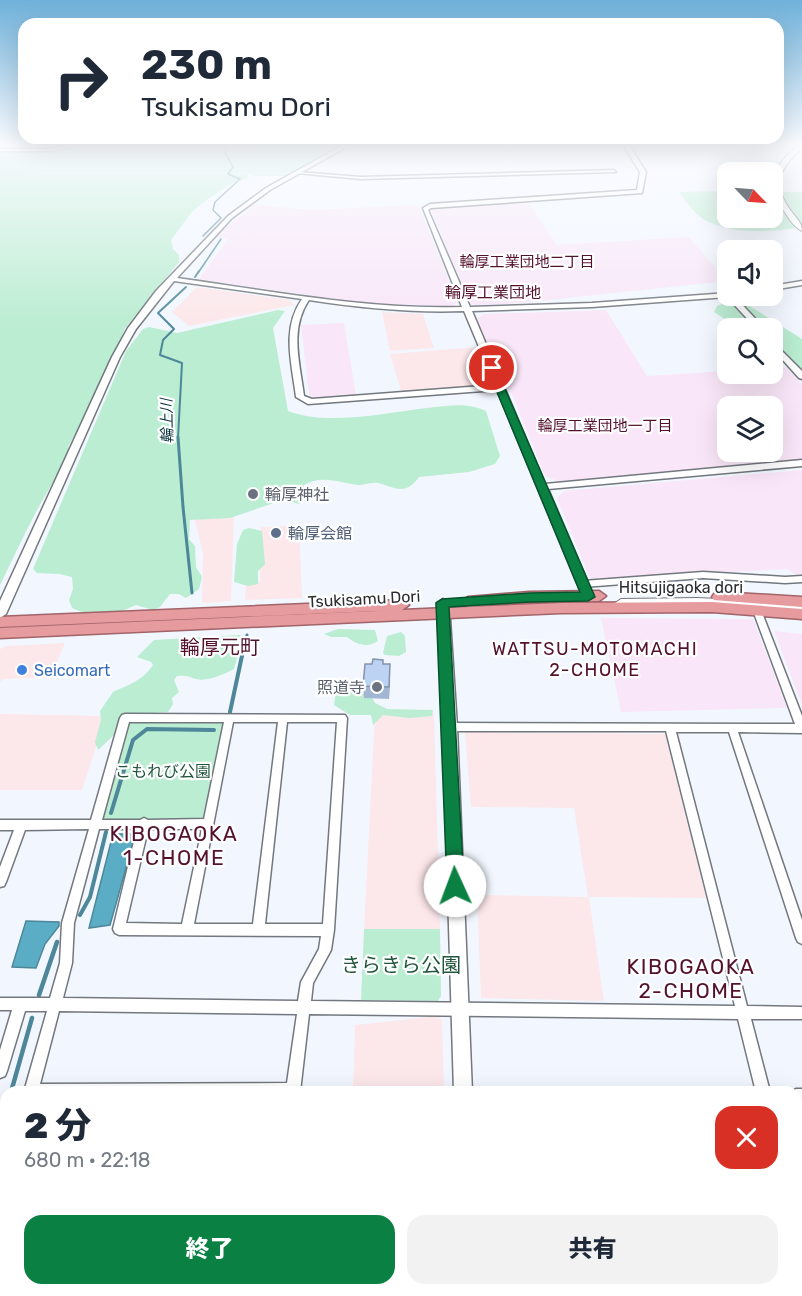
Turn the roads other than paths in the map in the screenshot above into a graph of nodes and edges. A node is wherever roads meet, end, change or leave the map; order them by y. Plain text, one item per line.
1 (245, 205) edge
2 (448, 205) edge
3 (783, 205) edge
4 (790, 205) edge
5 (802, 221) edge
6 (802, 229) edge
7 (172, 279) junction
8 (802, 284) edge
9 (783, 287) edge
10 (717, 296) edge
11 (307, 298) junction
12 (739, 306) edge
13 (466, 310) junction
14 (751, 318) edge
15 (783, 355) edge
16 (802, 376) edge
17 (500, 387) junction
18 (802, 463) edge
19 (541, 487) junction
20 (802, 579) edge
21 (585, 590) junction
22 (802, 602) edge
23 (755, 604) junction
24 (443, 608) junction
25 (802, 608) edge
26 (0, 614) edge
27 (802, 614) edge
28 (0, 622) edge
29 (0, 633) edge
30 (284, 718) junction
31 (229, 719) junction
32 (450, 727) junction
33 (669, 727) junction
34 (732, 727) junction
35 (802, 729) edge
36 (144, 824) junction
37 (207, 824) junction
38 (0, 825) edge
39 (21, 825) junction
40 (93, 825) junction
41 (0, 882) edge
42 (187, 930) junction
43 (258, 930) junction
44 (328, 930) junction
45 (802, 938) edge
46 (55, 1004) junction
47 (0, 1005) edge
48 (20, 1005) junction
49 (302, 1008) junction
50 (460, 1009) junction
51 (742, 1012) junction
52 (802, 1013) edge
53 (0, 1071) edge
54 (32, 1086) edge
55 (294, 1086) edge
56 (463, 1086) edge
57 (761, 1086) edge

1 - 7 street
2 - 13 street
3 - 6 main road
4 - 5 main road
7 - 11 street
7 - 26 street
8 - 9 street
10 - 13 street
11 - 13 street
11 - 17 street
12 - 14 street
13 - 17 street
15 - 16 street
17 - 19 street
18 - 19 street
19 - 21 street
20 - 21 street
21 - 23 highway, Tsukisamu Dori
21 - 24 highway, Tsukisamu Dori
22 - 23 highway, Tsukisamu Dori
23 - 24 highway, Tsukisamu Dori
23 - 25 main road, Hitsujigaoka dori
23 - 27 highway, Tsukisamu Dori
23 - 35 street
24 - 28 highway, Tsukisamu Dori
24 - 29 highway, Tsukisamu Dori
24 - 32 street
30 - 31 street
30 - 43 street
30 - 44 street
31 - 37 street
31 - 40 street
32 - 33 street
32 - 50 street
33 - 34 street
33 - 51 street
34 - 35 street
34 - 45 street
36 - 37 street
36 - 40 street
36 - 42 street
37 - 42 street
38 - 39 street
39 - 40 street
39 - 41 street
40 - 46 street
42 - 43 street
43 - 44 street
44 - 49 street
46 - 48 street
46 - 49 street
46 - 54 street
47 - 48 street
48 - 53 street
49 - 50 street
49 - 55 street
50 - 51 street
50 - 56 street
51 - 52 street
51 - 57 street

